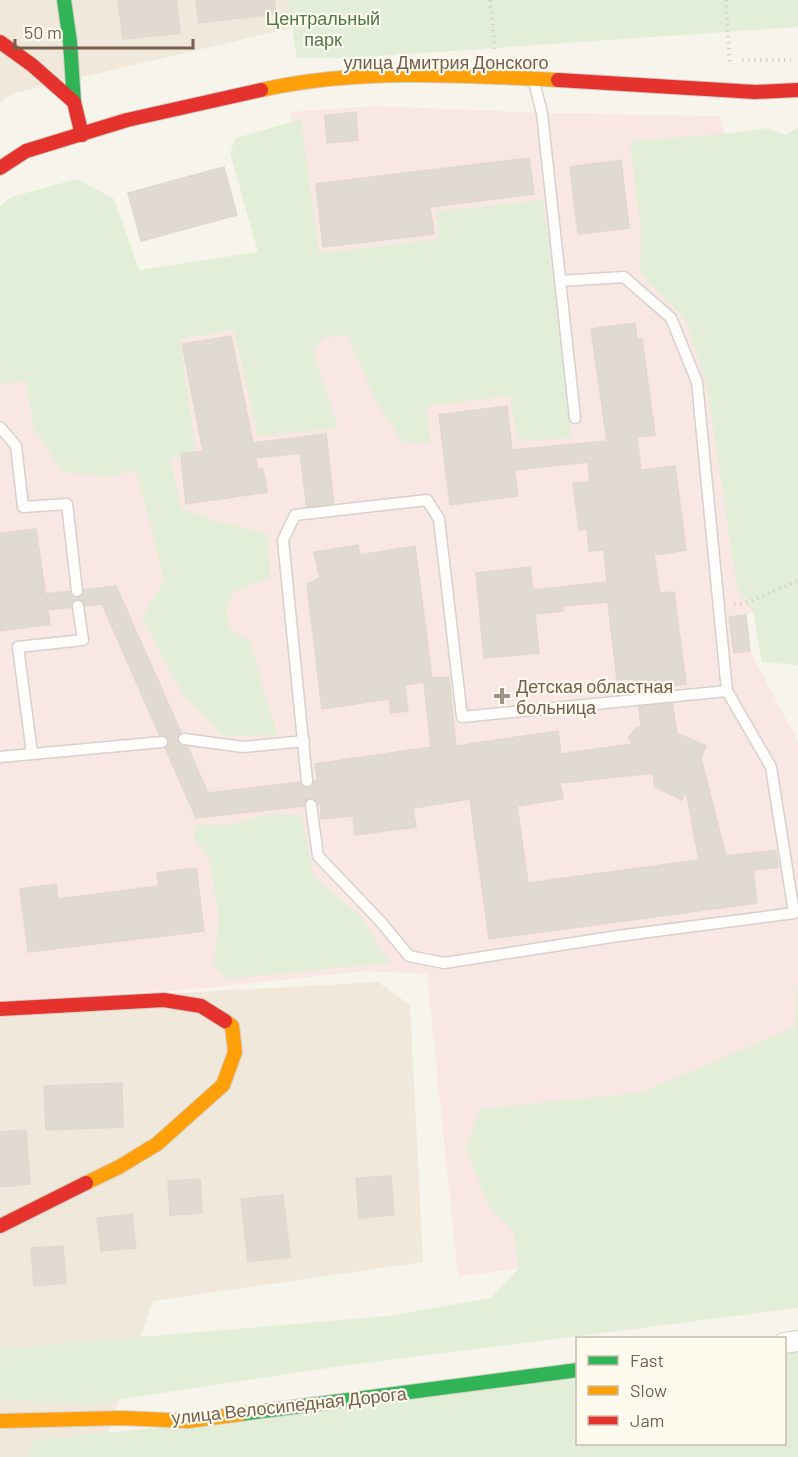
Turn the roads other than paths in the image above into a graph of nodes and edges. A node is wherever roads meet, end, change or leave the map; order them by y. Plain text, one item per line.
1 (64, 0) edge
2 (0, 42) edge
3 (532, 79) junction
4 (798, 90) edge
5 (74, 102) junction
6 (82, 135) junction
7 (0, 168) edge
8 (560, 281) junction
9 (575, 418) dead end
10 (0, 428) edge
11 (77, 591) dead end
12 (78, 606) dead end
13 (727, 691) junction
14 (184, 740) dead end
15 (304, 741) junction
16 (162, 742) dead end
17 (32, 753) junction
18 (0, 757) edge
19 (308, 781) dead end
20 (311, 805) dead end
21 (0, 1009) edge
22 (0, 1226) edge
23 (576, 1370) edge
24 (0, 1421) edge

1 - 5 street
2 - 5 street
3 - 4 street, улица Дмитрия Донского
3 - 6 street, улица Дмитрия Донского
3 - 8 lane
5 - 6 street
6 - 7 street, улица Дмитрия Донского
8 - 9 lane
8 - 13 lane
10 - 11 lane
12 - 17 lane
13 - 15 lane
13 - 20 lane
14 - 15 lane
15 - 19 lane
16 - 17 lane
17 - 18 lane
21 - 22 street
23 - 24 street, улица Велосипедная Дорога

